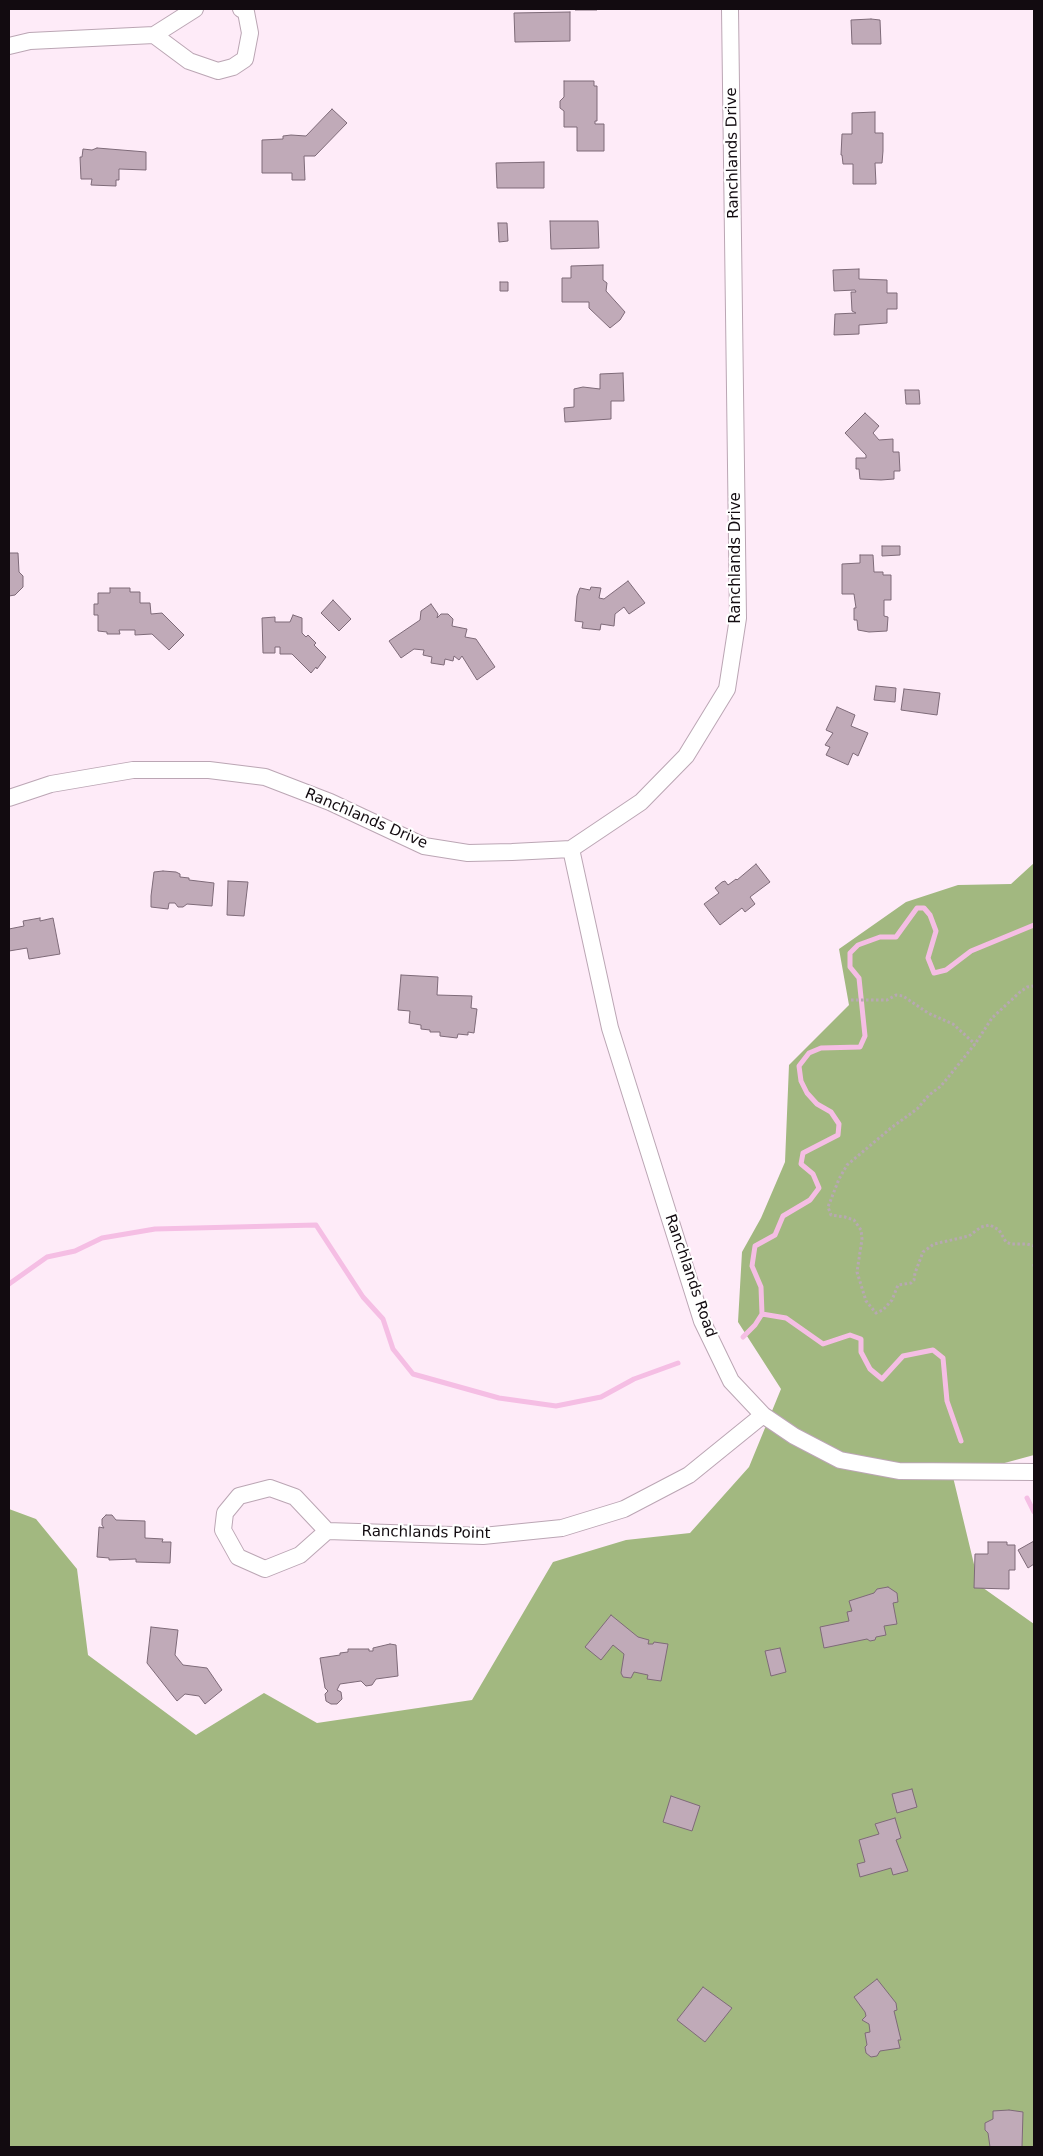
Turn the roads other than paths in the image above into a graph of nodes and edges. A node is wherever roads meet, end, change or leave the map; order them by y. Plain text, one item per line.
1 (195, 9) edge
2 (241, 9) edge
3 (730, 9) edge
4 (154, 35) junction
5 (9, 46) edge
6 (9, 798) edge
7 (570, 849) junction
8 (763, 1415) junction
9 (1034, 1472) edge
10 (327, 1531) junction

1 - 4 street
2 - 4 street
3 - 7 street, Ranchlands Drive
4 - 5 street
6 - 7 street, Ranchlands Drive
7 - 8 street, Ranchlands Road
8 - 9 street, Ranchlands Road
8 - 10 street, Ranchlands Point
10 - 10 street

